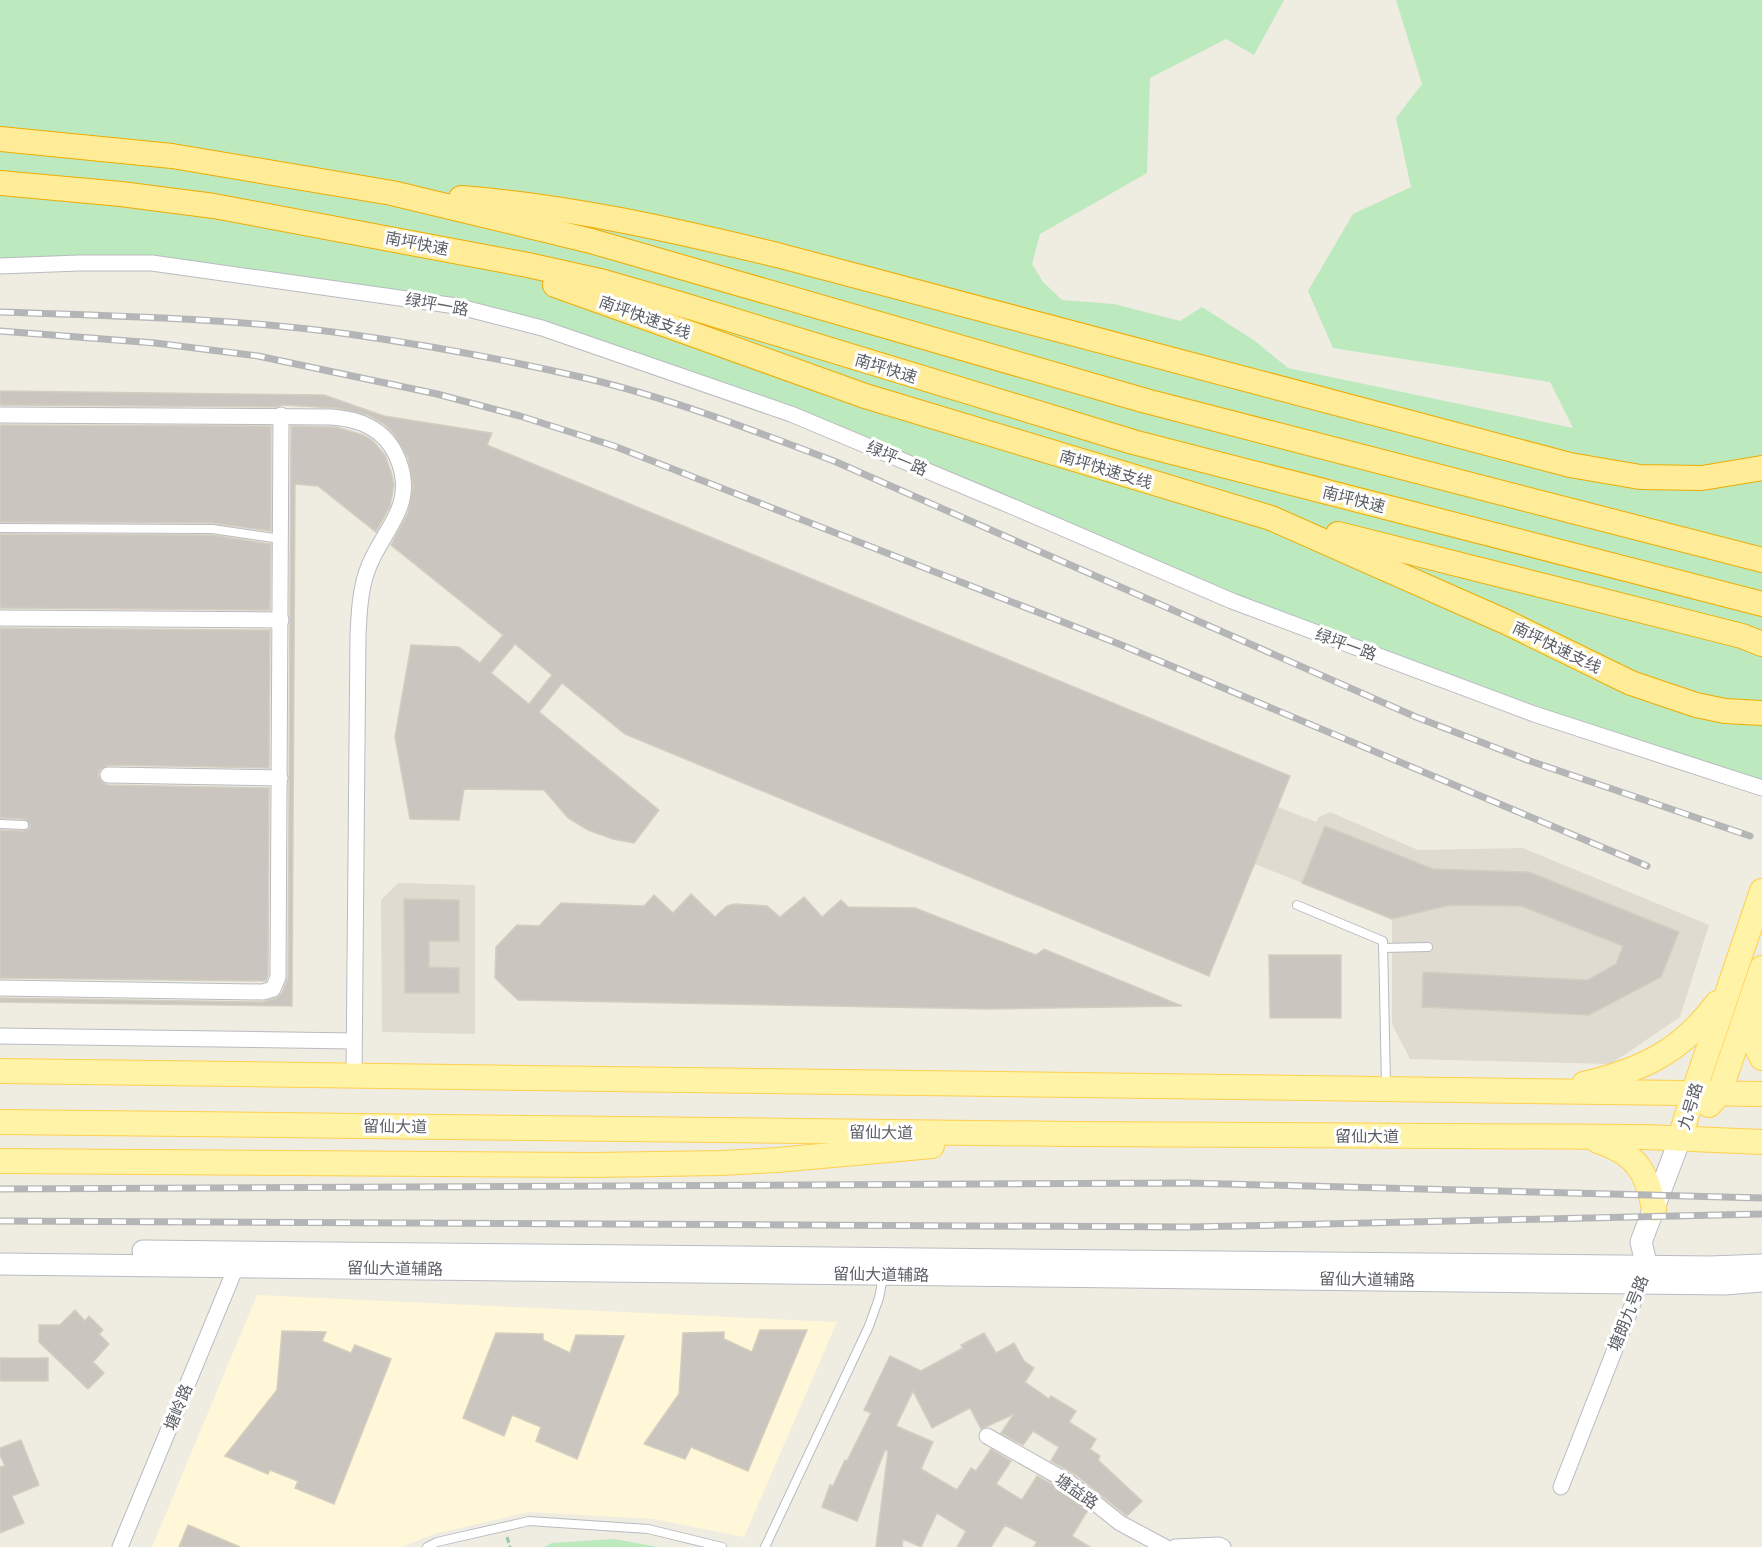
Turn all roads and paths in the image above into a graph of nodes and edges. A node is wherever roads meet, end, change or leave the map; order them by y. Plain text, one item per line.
1 (0, 139) edge
2 (0, 183) edge
3 (392, 193) junction
4 (438, 248) junction
5 (0, 266) edge
6 (0, 415) edge
7 (281, 415) junction
8 (1762, 468) edge
9 (1271, 518) junction
10 (0, 528) edge
11 (281, 539) junction
12 (1762, 560) edge
13 (1762, 604) edge
14 (0, 618) edge
15 (281, 620) junction
16 (1762, 644) edge
17 (1762, 713) edge
18 (108, 775) dead end
19 (280, 778) junction
20 (1762, 788) edge
21 (0, 824) edge
22 (24, 825) dead end
23 (1762, 891) edge
24 (1297, 905) dead end
25 (1428, 947) dead end
26 (1383, 948) junction
27 (1734, 972) junction
28 (1760, 975) edge
29 (0, 988) edge
30 (0, 1036) edge
31 (354, 1041) junction
32 (1762, 1058) edge
33 (0, 1071) edge
34 (354, 1075) junction
35 (1386, 1090) junction
36 (1526, 1092) junction
37 (1693, 1094) junction
38 (1719, 1094) junction
39 (1762, 1094) edge
40 (0, 1122) edge
41 (1072, 1134) junction
42 (1584, 1137) junction
43 (1680, 1139) junction
44 (1762, 1142) edge
45 (0, 1161) edge
46 (1654, 1209) junction
47 (0, 1249) edge
48 (0, 1264) edge
49 (1762, 1265) edge
50 (885, 1266) junction
51 (236, 1267) junction
52 (1644, 1274) junction
53 (1762, 1281) edge
54 (987, 1436) dead end
55 (1561, 1487) dead end
56 (120, 1547) edge
57 (427, 1547) edge
58 (722, 1547) edge
59 (765, 1547) edge
60 (1164, 1547) edge
61 (1175, 1547) edge
62 (1223, 1547) edge

1 - 3 highway
2 - 4 highway, 南坪快速
3 - 8 highway
3 - 12 highway
4 - 9 highway, 南坪快速支线
4 - 13 highway, 南坪快速
5 - 20 street, 绿坪一路
6 - 7 street
7 - 11 street
7 - 31 street
9 - 16 highway
9 - 17 highway, 南坪快速支线
10 - 11 lane
11 - 15 street
14 - 15 street
15 - 19 street
18 - 19 street
19 - 29 street
21 - 22 lane
23 - 27 main road, 九号路
24 - 26 lane
25 - 26 lane
26 - 35 lane
27 - 36 main road
27 - 37 main road, 九号路
28 - 32 main road
28 - 38 main road, 九号路
30 - 31 street
31 - 34 street
33 - 34 main road
34 - 35 main road
35 - 36 main road
36 - 37 main road
37 - 38 main road
37 - 43 main road, 九号路
38 - 39 main road
38 - 43 main road, 九号路
40 - 41 main road, 留仙大道
41 - 42 main road, 留仙大道
41 - 45 main road
42 - 43 main road, 留仙大道
42 - 46 main road
43 - 44 main road, 留仙大道
43 - 46 main road, 塘朗九号路
46 - 52 main road, 塘朗九号路
47 - 50 main road, 留仙大道辅路
48 - 51 main road, 留仙大道辅路
49 - 52 main road, 留仙大道辅路
50 - 51 main road, 留仙大道辅路
50 - 52 main road, 留仙大道辅路
50 - 59 lane
51 - 56 street, 塘岭路
52 - 53 main road, 留仙大道辅路
52 - 55 street, 塘朗九号路
54 - 60 street, 塘益路
57 - 58 lane
61 - 62 street

